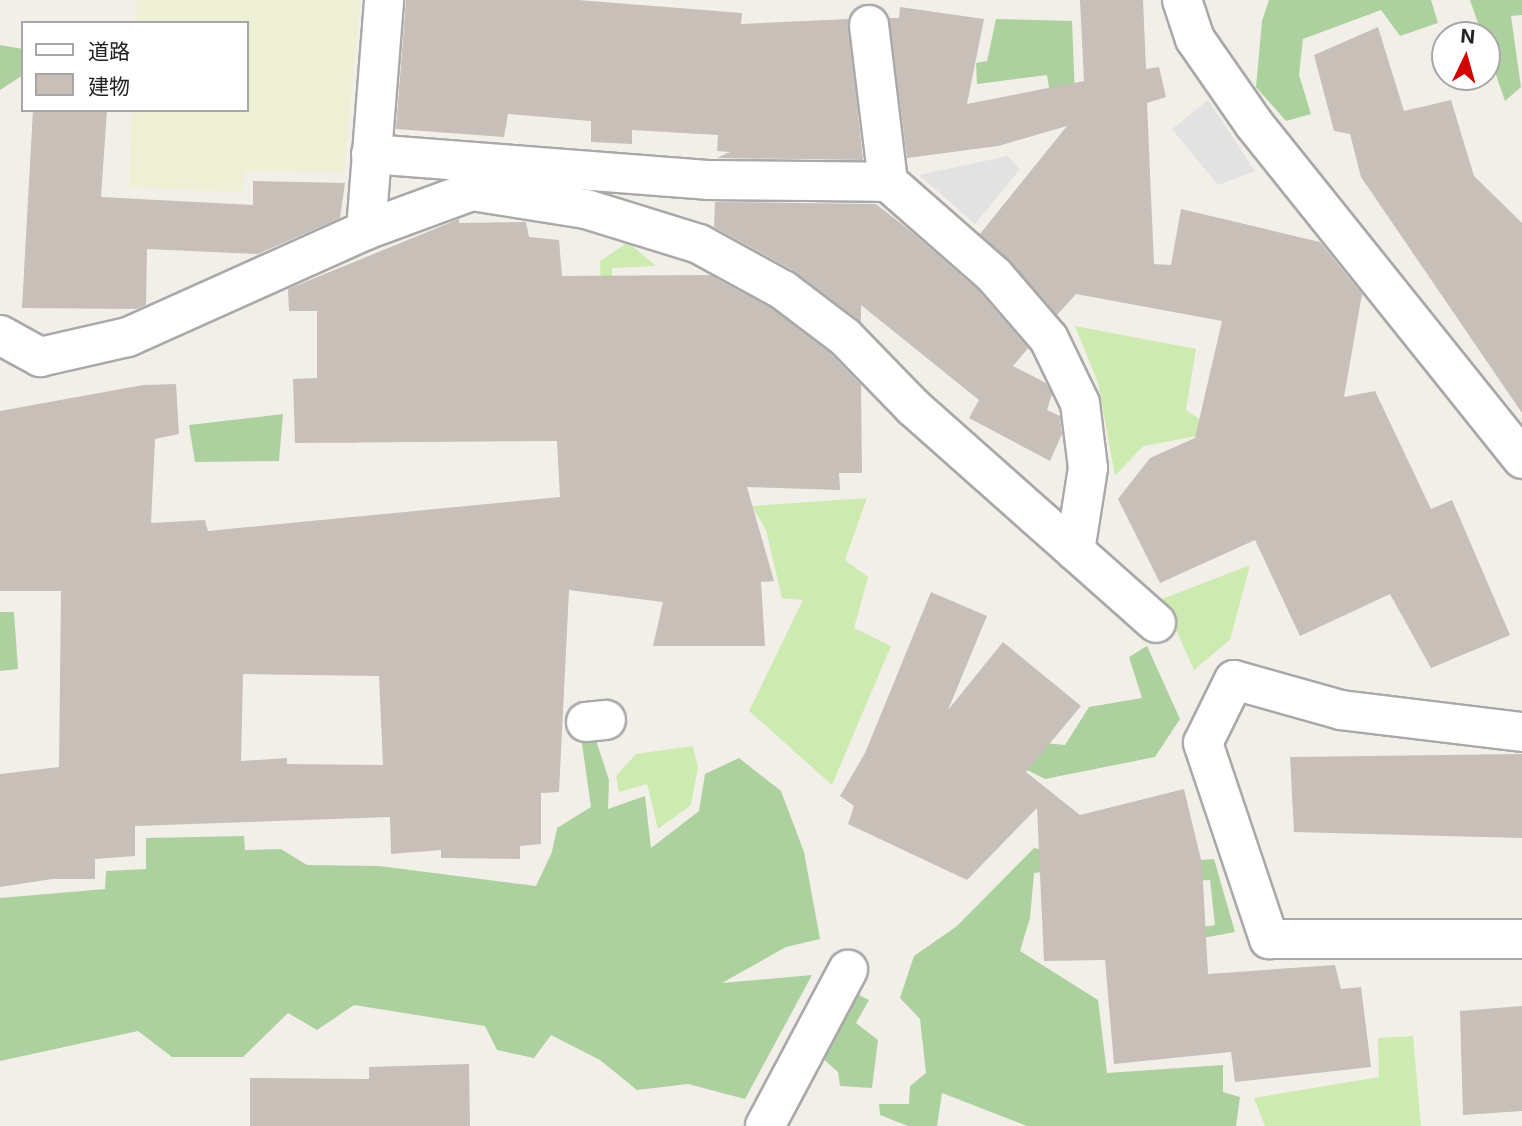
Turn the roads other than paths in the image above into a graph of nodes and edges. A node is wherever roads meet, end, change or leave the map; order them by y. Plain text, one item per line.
1 (384, 0) edge
2 (1182, 0) edge
3 (869, 25) dead end
4 (371, 154) junction
5 (888, 182) junction
6 (366, 230) junction
7 (0, 335) edge
8 (1522, 459) edge
9 (1075, 551) junction
10 (1156, 623) dead end
11 (1522, 732) edge
12 (1522, 939) edge
13 (848, 970) dead end
14 (765, 1126) edge

1 - 4 street
2 - 8 street
3 - 5 street
4 - 5 street
4 - 6 street
5 - 9 street
6 - 7 street
6 - 9 street
9 - 10 street
11 - 12 street
13 - 14 street

